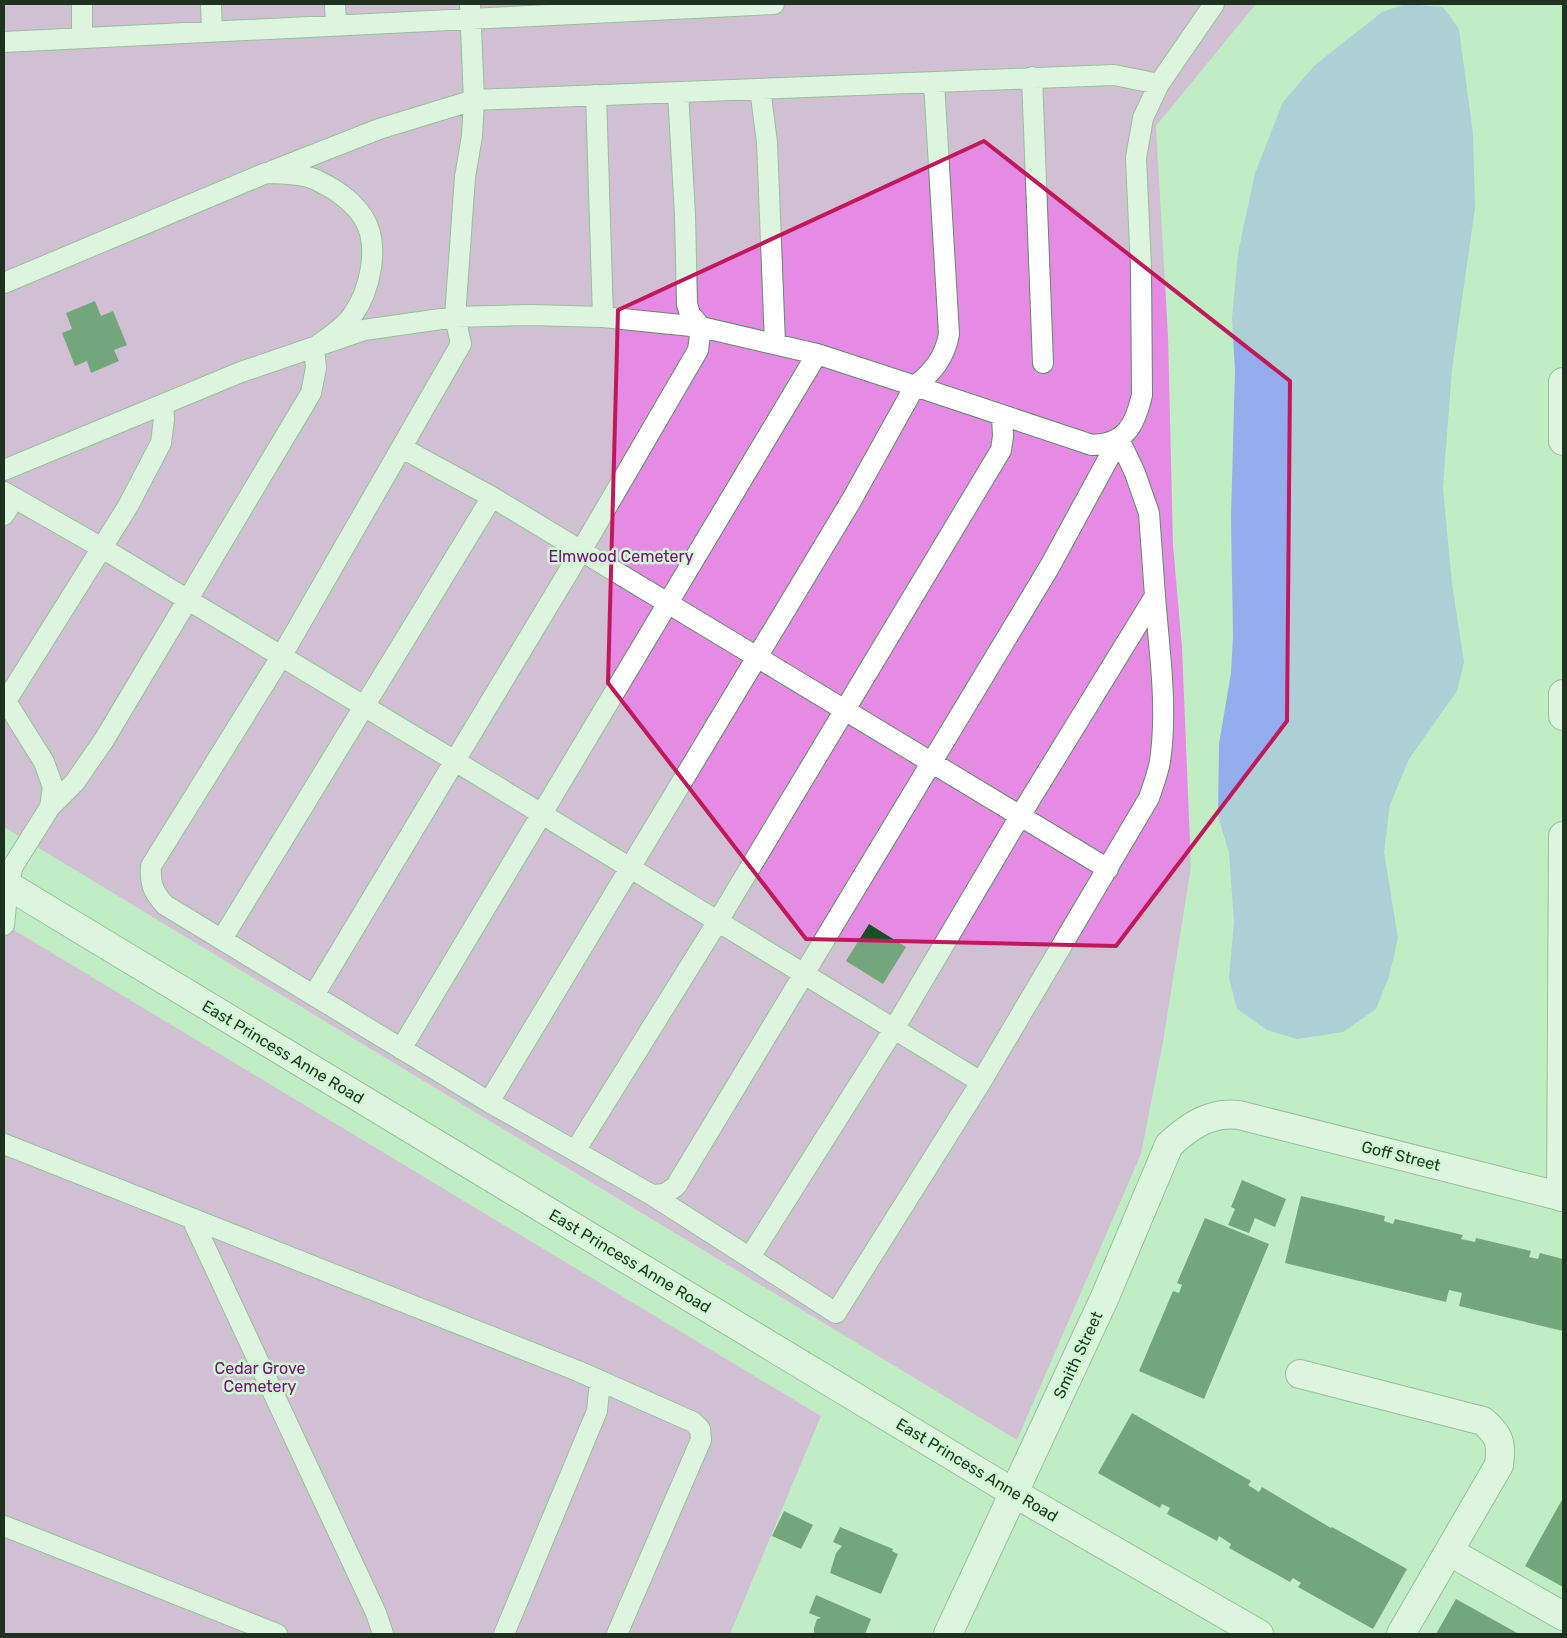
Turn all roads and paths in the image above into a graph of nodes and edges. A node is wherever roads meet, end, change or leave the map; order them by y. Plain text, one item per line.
1 (82, 4) edge
2 (211, 4) edge
3 (335, 4) edge
4 (774, 4) edge
5 (1214, 4) edge
6 (471, 11) edge
7 (336, 25) junction
8 (212, 32) junction
9 (82, 38) junction
10 (4, 42) edge
11 (1032, 78) junction
12 (934, 82) junction
13 (1159, 84) junction
14 (760, 89) junction
15 (678, 92) junction
16 (596, 95) junction
17 (474, 100) junction
18 (266, 173) junction
19 (4, 283) edge
20 (455, 317) junction
21 (603, 317) junction
22 (702, 327) junction
23 (775, 343) junction
24 (314, 348) junction
25 (817, 354) junction
26 (1043, 363) dead end
27 (1563, 382) edge
28 (915, 386) junction
29 (163, 405) junction
30 (1002, 416) junction
31 (1119, 439) junction
32 (1563, 441) edge
33 (402, 448) junction
34 (4, 470) edge
35 (9, 495) edge
36 (492, 497) junction
37 (4, 515) edge
38 (102, 548) junction
39 (581, 551) junction
40 (1155, 596) junction
41 (188, 600) junction
42 (670, 604) junction
43 (757, 656) junction
44 (281, 657) junction
45 (1563, 694) edge
46 (5, 700) edge
47 (1563, 704) edge
48 (364, 707) junction
49 (844, 709) junction
50 (1563, 716) edge
51 (455, 761) junction
52 (931, 762) junction
53 (50, 807) junction
54 (541, 813) junction
55 (1020, 816) junction
56 (1563, 836) edge
57 (630, 868) junction
58 (1108, 869) junction
59 (6, 884) edge
60 (718, 922) junction
61 (4, 925) edge
62 (222, 939) junction
63 (805, 974) junction
64 (314, 995) junction
65 (894, 1029) junction
66 (401, 1049) junction
67 (980, 1082) junction
68 (489, 1102) junction
69 (1239, 1115) joint
70 (4, 1144) edge
71 (575, 1152) junction
72 (652, 1195) junction
73 (1562, 1197) edge
74 (192, 1219) junction
75 (750, 1257) junction
76 (1300, 1374) dead end
77 (600, 1381) junction
78 (1014, 1493) junction
79 (4, 1526) edge
80 (1450, 1552) junction
81 (1563, 1616) edge
82 (277, 1634) edge
83 (383, 1634) edge
84 (504, 1634) edge
85 (617, 1634) edge
86 (948, 1634) edge
87 (1259, 1634) edge
88 (1401, 1634) edge

1 - 9 lane
2 - 8 lane
3 - 7 lane
4 - 6 lane
5 - 13 lane
6 - 7 lane
6 - 17 lane
7 - 8 lane
8 - 9 lane
9 - 10 lane
11 - 12 lane
11 - 13 lane
11 - 26 lane
12 - 14 lane
12 - 28 lane
13 - 31 lane
14 - 15 lane
14 - 23 lane
15 - 16 lane
15 - 22 lane
16 - 17 lane
16 - 21 lane
17 - 18 lane
17 - 20 lane
18 - 19 lane
18 - 24 lane
20 - 21 lane
20 - 24 lane
20 - 33 lane
21 - 22 lane
22 - 23 lane
22 - 39 lane
23 - 25 lane
24 - 29 lane
24 - 41 lane
25 - 28 lane
25 - 42 lane
27 - 32 street
28 - 30 lane
28 - 43 lane
29 - 34 lane
29 - 38 lane
30 - 31 lane
30 - 49 lane
31 - 40 lane
31 - 52 lane
33 - 36 lane
33 - 44 lane
35 - 37 lane
35 - 38 lane
36 - 39 lane
36 - 48 lane
38 - 41 lane
38 - 46 lane
39 - 42 lane
39 - 51 lane
40 - 55 lane
40 - 58 lane
41 - 44 lane
41 - 53 lane
42 - 43 lane
42 - 54 lane
43 - 49 lane
43 - 57 lane
44 - 48 lane
44 - 62 lane
45 - 47 street
46 - 53 lane
47 - 50 street
48 - 51 lane
48 - 62 lane
49 - 52 lane
49 - 60 lane
51 - 54 lane
51 - 64 lane
52 - 55 lane
52 - 63 lane
53 - 59 lane
54 - 57 lane
54 - 66 lane
55 - 58 lane
55 - 65 lane
56 - 73 street
57 - 60 lane
57 - 68 lane
58 - 67 lane
59 - 61 lane
59 - 78 street, East Princess Anne Road
60 - 63 lane
60 - 71 lane
62 - 64 lane
63 - 65 lane
63 - 72 lane
64 - 66 lane
65 - 67 lane
65 - 75 lane
66 - 68 lane
67 - 75 lane
68 - 71 lane
69 - 73 street, Goff Street
69 - 78 street, Smith Street
70 - 74 lane
71 - 72 lane
72 - 75 lane
74 - 77 lane
74 - 83 lane
76 - 80 street
77 - 84 lane
77 - 85 lane
78 - 86 street, Smith Street
78 - 87 street, East Princess Anne Road
79 - 82 lane
80 - 81 street
80 - 88 street

